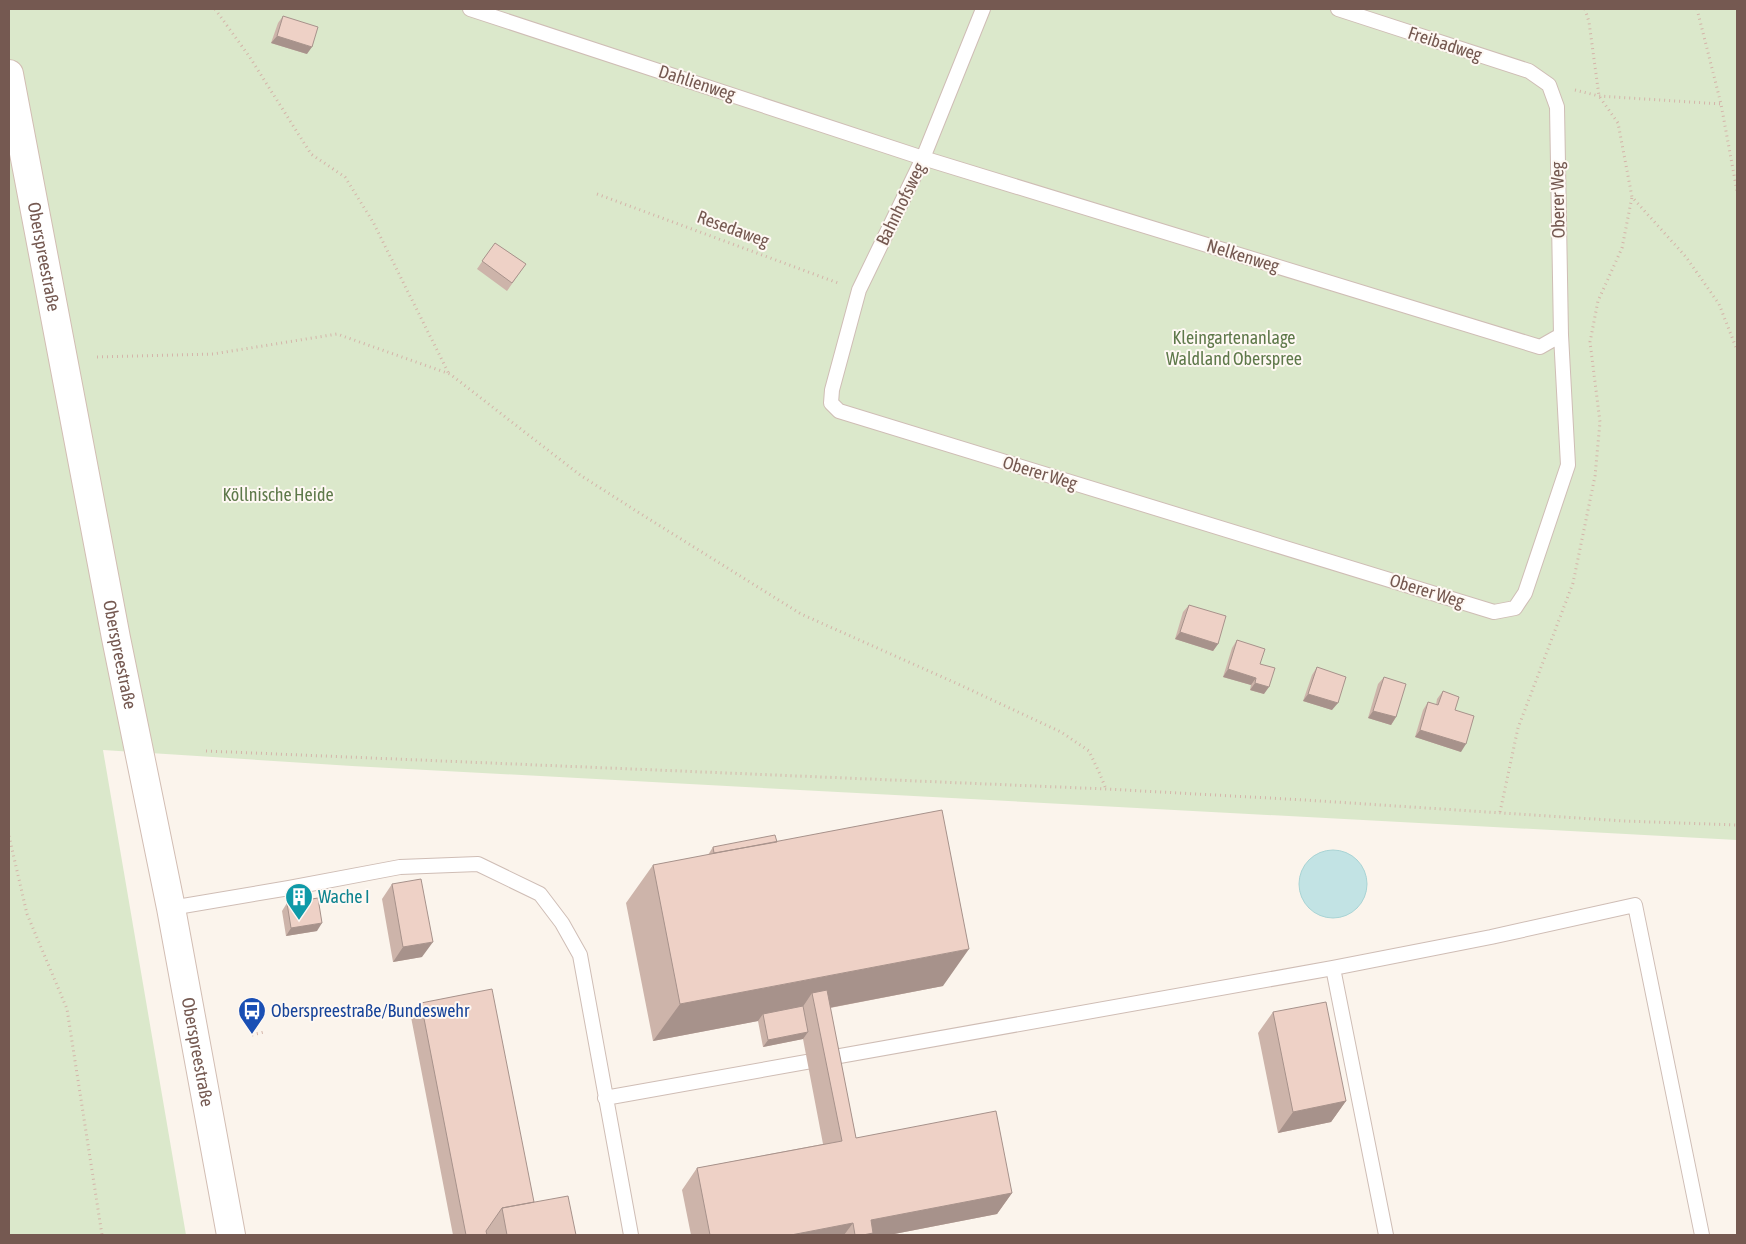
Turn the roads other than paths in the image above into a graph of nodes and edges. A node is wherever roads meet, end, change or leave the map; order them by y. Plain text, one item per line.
1 (470, 9) edge
2 (983, 9) edge
3 (1338, 9) edge
4 (9, 74) edge
5 (1549, 85) joint
6 (923, 158) junction
7 (1561, 335) junction
8 (831, 403) joint
9 (171, 908) junction
10 (1333, 968) junction
11 (606, 1098) junction
12 (231, 1235) edge
13 (631, 1235) edge
14 (1386, 1235) edge
15 (1702, 1235) edge

1 - 6 lane, Dahlienweg
2 - 6 lane, Bahnhofsweg
3 - 5 lane, Freibadweg
4 - 9 main road, Oberspreestraße
5 - 7 lane, Oberer Weg
6 - 7 lane, Nelkenweg
6 - 8 lane, Bahnhofsweg
7 - 8 lane, Oberer Weg
9 - 11 lane
9 - 12 main road, Oberspreestraße
10 - 11 lane
10 - 14 lane
10 - 15 lane
11 - 13 lane

